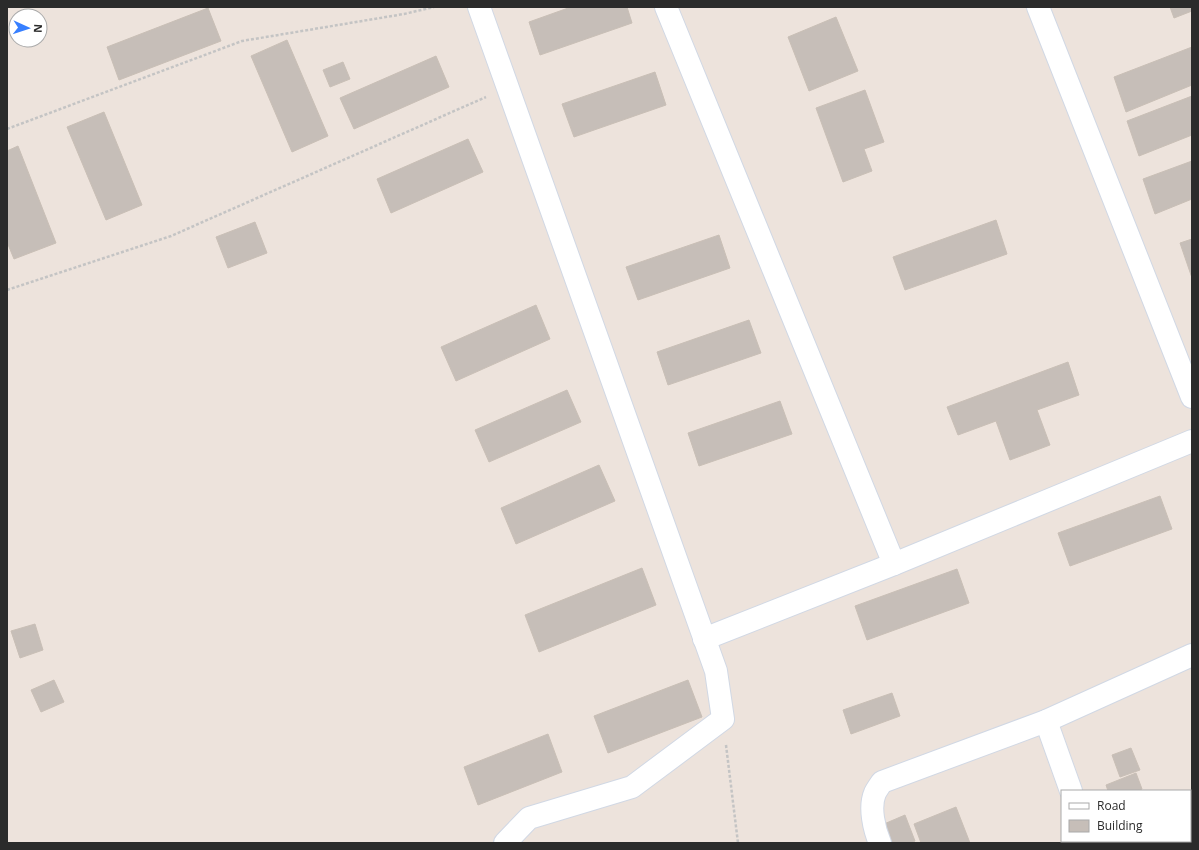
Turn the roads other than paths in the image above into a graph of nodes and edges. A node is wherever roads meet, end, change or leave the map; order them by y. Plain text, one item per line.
1 (479, 7) edge
2 (666, 7) edge
3 (1038, 7) edge
4 (1192, 397) edge
5 (1192, 441) edge
6 (894, 564) junction
7 (704, 639) junction
8 (1192, 655) edge
9 (1046, 721) junction
10 (1071, 790) edge
11 (505, 843) edge
12 (880, 843) edge

1 - 7 street
2 - 6 street
3 - 4 street
5 - 6 street
6 - 7 street
7 - 11 street
8 - 9 street
9 - 10 street
9 - 12 street

